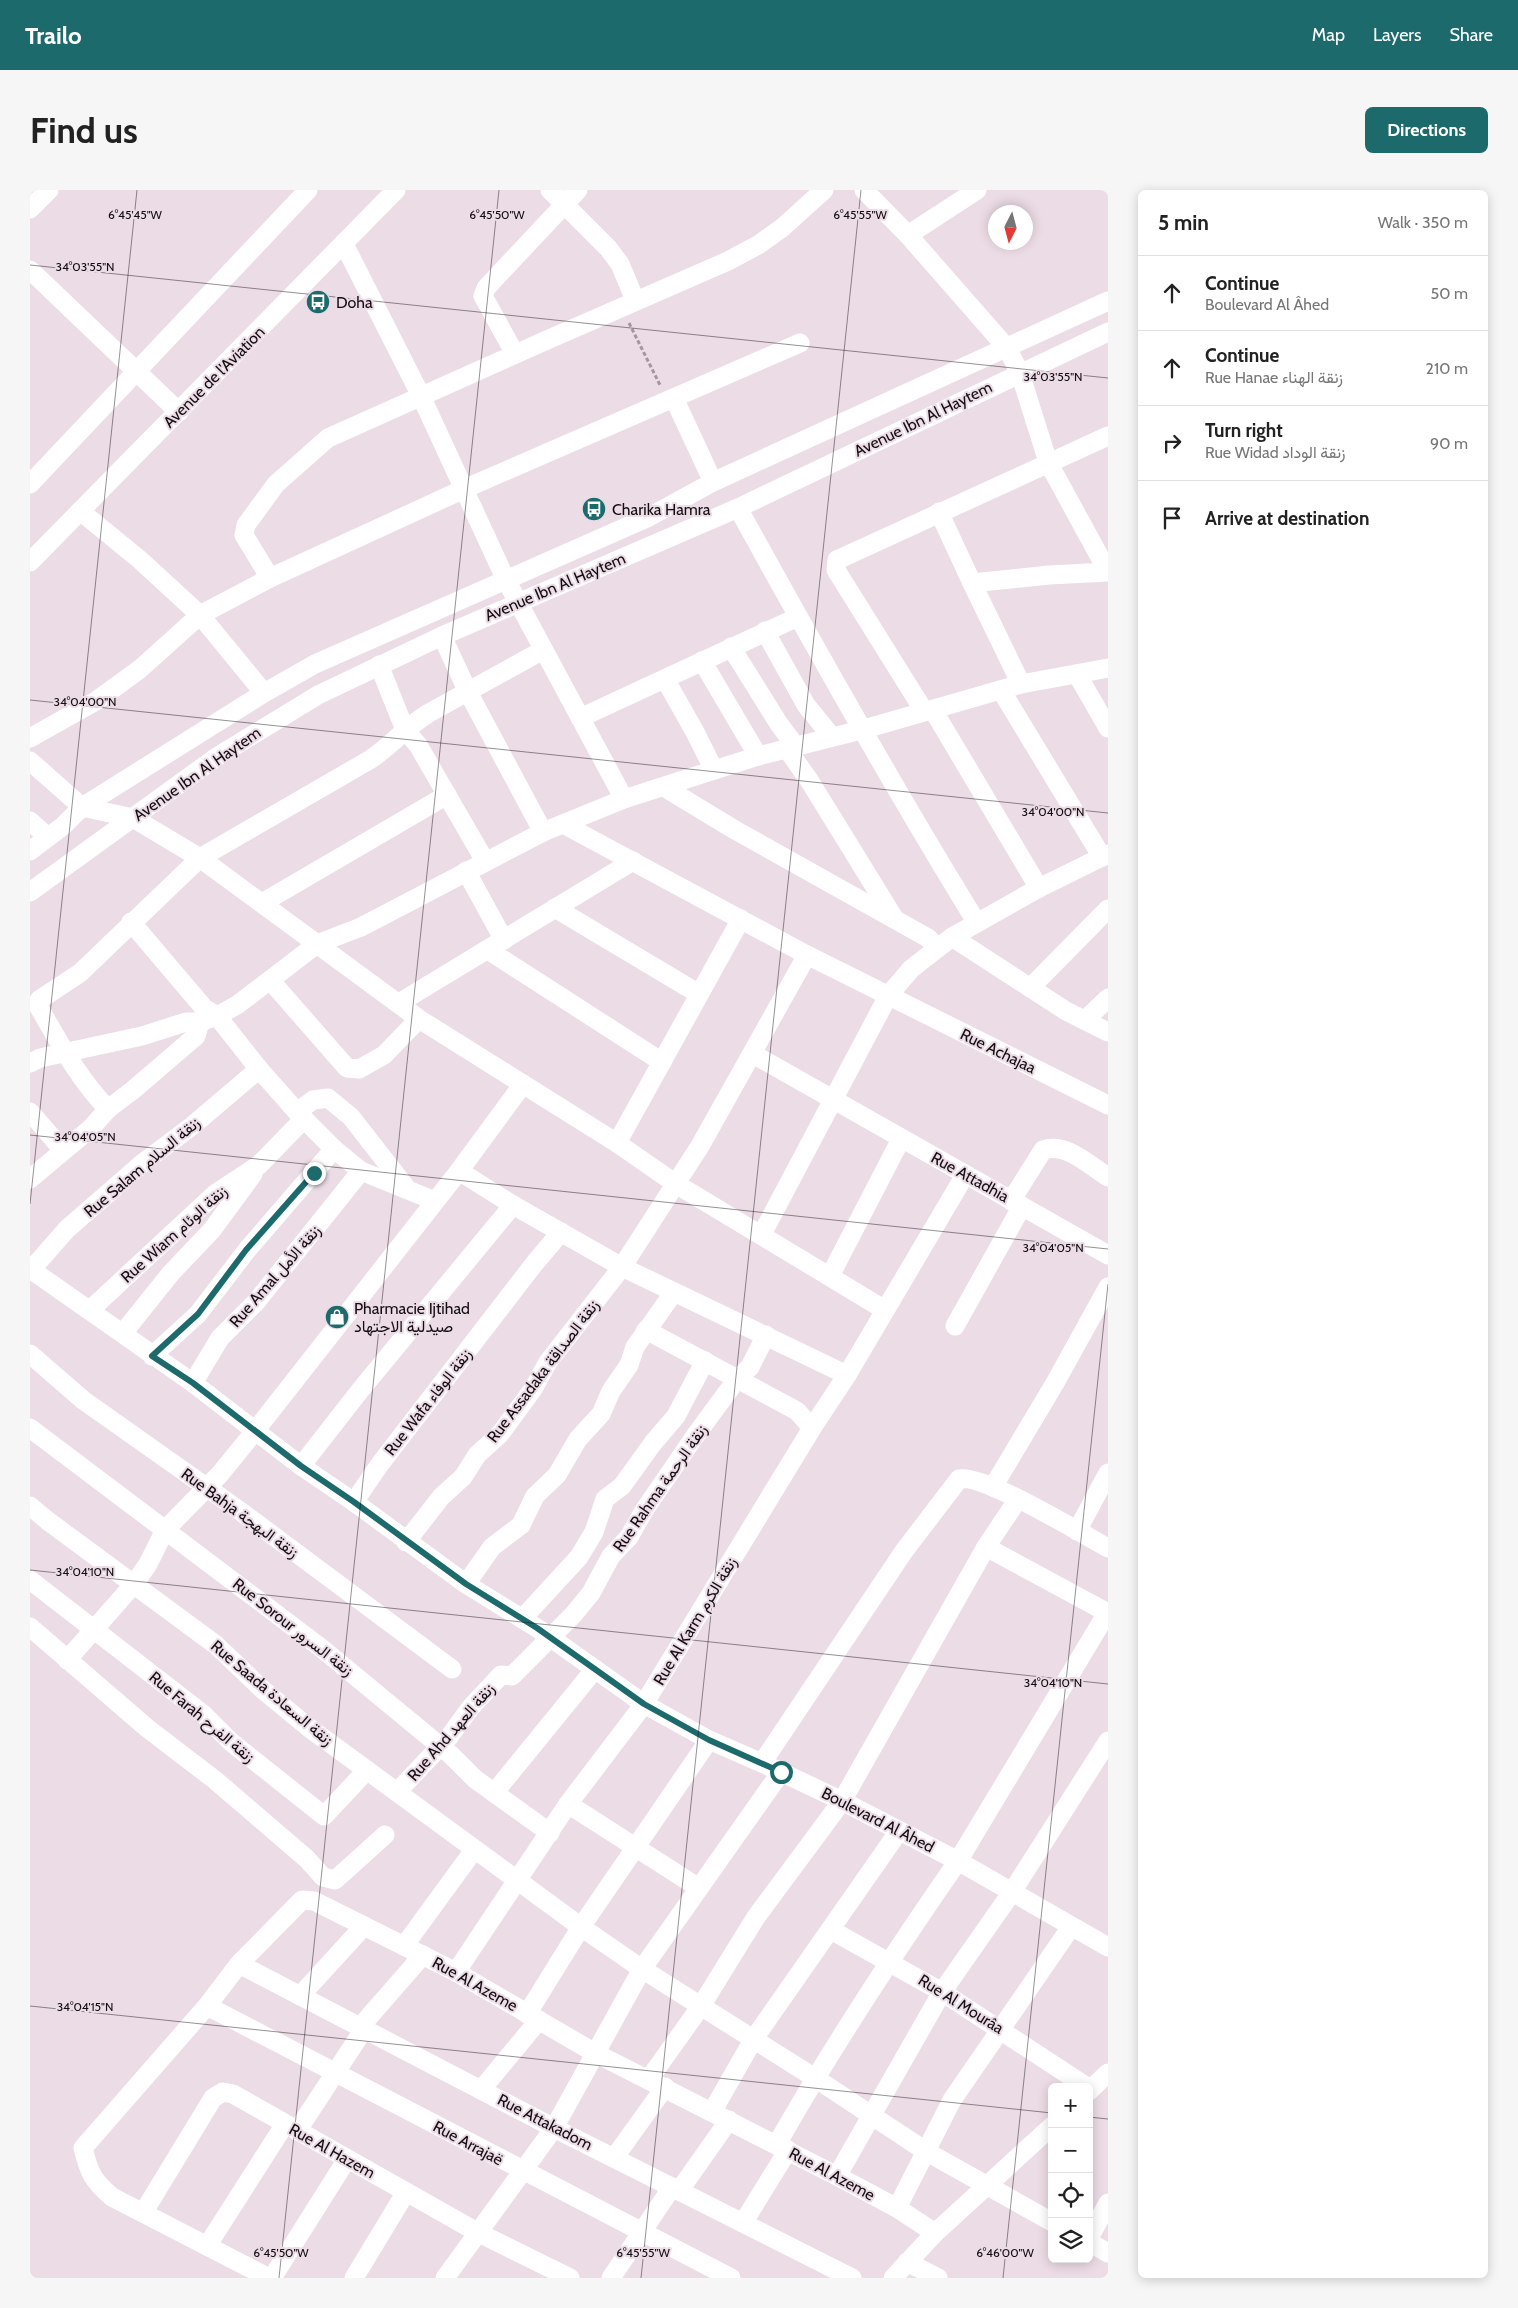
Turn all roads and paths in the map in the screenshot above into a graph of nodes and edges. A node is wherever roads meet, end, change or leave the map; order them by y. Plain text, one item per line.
1 (49, 190) edge
2 (308, 190) edge
3 (396, 190) edge
4 (550, 190) edge
5 (578, 190) edge
6 (824, 190) edge
7 (864, 190) edge
8 (977, 190) edge
9 (562, 204) junction
10 (30, 209) edge
11 (908, 235) junction
12 (344, 244) junction
13 (30, 270) edge
14 (1108, 301) edge
15 (628, 304) junction
16 (1108, 332) edge
17 (800, 344) dead end
18 (1007, 348) junction
19 (515, 354) junction
20 (135, 372) junction
21 (1020, 373) junction
22 (421, 396) junction
23 (671, 399) junction
24 (179, 412) junction
25 (1108, 436) edge
26 (1048, 462) junction
27 (713, 482) junction
28 (30, 484) edge
29 (464, 489) junction
30 (738, 508) junction
31 (80, 510) junction
32 (939, 512) junction
33 (30, 562) edge
34 (270, 578) junction
35 (505, 578) junction
36 (972, 583) junction
37 (519, 603) junction
38 (200, 615) junction
39 (798, 617) junction
40 (765, 631) junction
41 (442, 636) junction
42 (731, 647) junction
43 (543, 650) junction
44 (702, 661) junction
45 (379, 665) junction
46 (1108, 668) edge
47 (1077, 674) junction
48 (665, 679) junction
49 (1021, 684) junction
50 (1001, 690) junction
51 (468, 692) junction
52 (264, 693) junction
53 (928, 710) junction
54 (580, 718) junction
55 (1108, 728) edge
56 (405, 730) junction
57 (861, 730) junction
58 (832, 737) junction
59 (30, 738) edge
60 (791, 748) junction
61 (758, 756) junction
62 (30, 761) edge
63 (714, 770) junction
64 (664, 787) junction
65 (447, 796) junction
66 (624, 799) junction
67 (82, 808) junction
68 (133, 818) junction
69 (30, 821) edge
70 (563, 824) junction
71 (543, 832) junction
72 (48, 837) junction
73 (30, 851) edge
74 (1105, 856) edge
75 (200, 858) junction
76 (485, 861) junction
77 (633, 861) junction
78 (466, 871) junction
79 (1039, 888) junction
80 (30, 892) edge
81 (262, 903) junction
82 (556, 908) junction
83 (1108, 908) edge
84 (741, 919) junction
85 (894, 919) junction
86 (130, 922) junction
87 (977, 923) junction
88 (944, 942) junction
89 (318, 944) junction
90 (496, 944) junction
91 (807, 954) junction
92 (270, 980) junction
93 (1030, 988) junction
94 (699, 994) junction
95 (888, 996) junction
96 (1108, 998) edge
97 (399, 1003) junction
98 (208, 1019) junction
99 (419, 1019) junction
100 (1085, 1020) junction
101 (1108, 1032) edge
102 (66, 1052) junction
103 (753, 1054) junction
104 (662, 1062) junction
105 (30, 1063) edge
106 (258, 1069) junction
107 (523, 1084) junction
108 (831, 1100) junction
109 (1108, 1105) edge
110 (108, 1109) junction
111 (30, 1112) edge
112 (302, 1116) junction
113 (901, 1139) junction
114 (617, 1143) junction
115 (334, 1149) junction
116 (63, 1150) junction
117 (259, 1165) junction
118 (361, 1171) junction
119 (459, 1171) junction
120 (965, 1175) junction
121 (1108, 1177) edge
122 (30, 1179) edge
123 (676, 1184) junction
124 (408, 1190) junction
125 (435, 1201) junction
126 (1016, 1204) junction
127 (513, 1205) junction
128 (561, 1232) junction
129 (762, 1234) junction
130 (1108, 1255) edge
131 (622, 1267) junction
132 (30, 1269) edge
133 (830, 1276) junction
134 (1108, 1286) edge
135 (674, 1292) junction
136 (90, 1310) junction
137 (885, 1310) junction
138 (955, 1326) dead end
139 (646, 1330) junction
140 (123, 1334) junction
141 (766, 1335) junction
142 (30, 1354) edge
143 (152, 1356) junction
144 (705, 1361) junction
145 (847, 1375) junction
146 (737, 1379) junction
147 (193, 1383) junction
148 (30, 1428) edge
149 (812, 1428) junction
150 (255, 1431) junction
151 (301, 1466) junction
152 (1108, 1473) edge
153 (993, 1487) junction
154 (207, 1488) junction
155 (1018, 1499) junction
156 (354, 1502) junction
157 (30, 1506) edge
158 (166, 1530) junction
159 (1077, 1531) junction
160 (406, 1542) junction
161 (986, 1547) junction
162 (1108, 1548) edge
163 (30, 1580) edge
164 (134, 1584) junction
165 (466, 1584) junction
166 (1107, 1613) edge
167 (522, 1619) junction
168 (30, 1627) edge
169 (94, 1630) junction
170 (551, 1638) junction
171 (67, 1660) junction
172 (452, 1669) dead end
173 (595, 1669) junction
174 (644, 1704) junction
175 (709, 1740) junction
176 (1108, 1741) edge
177 (440, 1747) junction
178 (762, 1762) junction
179 (367, 1770) junction
180 (781, 1772) junction
181 (397, 1792) junction
182 (494, 1793) junction
183 (842, 1801) junction
184 (568, 1804) junction
185 (899, 1831) junction
186 (550, 1833) junction
187 (385, 1835) dead end
188 (634, 1848) junction
189 (474, 1850) junction
190 (958, 1861) junction
191 (515, 1880) junction
192 (699, 1888) junction
193 (1012, 1892) junction
194 (364, 1926) junction
195 (1071, 1926) junction
196 (581, 1927) junction
197 (831, 1930) junction
198 (404, 1946) junction
199 (1108, 1947) edge
200 (423, 1955) junction
201 (889, 1961) junction
202 (239, 1964) junction
203 (642, 1969) junction
204 (456, 1972) junction
205 (942, 1992) junction
206 (300, 1996) junction
207 (207, 2006) junction
208 (701, 2006) junction
209 (533, 2017) junction
210 (362, 2028) junction
211 (1000, 2028) junction
212 (753, 2040) junction
213 (595, 2053) junction
214 (1108, 2073) edge
215 (336, 2074) junction
216 (815, 2078) junction
217 (657, 2083) junction
218 (1080, 2083) edge
219 (1093, 2086) edge
220 (481, 2090) junction
221 (712, 2112) junction
222 (873, 2116) junction
223 (729, 2120) junction
224 (291, 2128) junction
225 (554, 2128) junction
226 (1050, 2128) edge
227 (783, 2147) junction
228 (927, 2152) junction
229 (614, 2158) junction
230 (347, 2159) junction
231 (522, 2171) junction
232 (837, 2176) junction
233 (986, 2186) junction
234 (675, 2189) junction
235 (406, 2192) junction
236 (1108, 2203) edge
237 (897, 2208) junction
238 (143, 2214) junction
239 (1048, 2220) edge
240 (743, 2223) junction
241 (642, 2231) junction
242 (1093, 2231) edge
243 (476, 2232) junction
244 (935, 2233) junction
245 (1093, 2244) edge
246 (207, 2246) junction
247 (1108, 2253) edge
248 (908, 2262) junction
249 (538, 2271) edge
250 (270, 2278) edge
251 (354, 2278) edge
252 (445, 2278) edge
253 (570, 2278) edge
254 (611, 2278) edge
255 (731, 2278) edge
256 (852, 2278) edge
257 (893, 2278) edge
258 (938, 2278) edge

1 - 10 street
2 - 20 street
3 - 12 street, Avenue de l'Aviation
4 - 9 street
5 - 9 street
6 - 15 street
7 - 11 street
8 - 11 street
9 - 15 street
9 - 19 street
11 - 18 street
12 - 22 street
12 - 24 street, Avenue de l'Aviation
13 - 20 street
14 - 18 street, Avenue Ibn Al Haytem
15 - 19 street
15 - 23 path
16 - 21 street, Avenue Ibn Al Haytem
17 - 23 street
18 - 21 street
18 - 27 street, Avenue Ibn Al Haytem
19 - 22 street
20 - 24 street
20 - 28 street
21 - 26 street
21 - 30 street, Avenue Ibn Al Haytem
22 - 29 street
22 - 34 street
23 - 27 street
23 - 29 street
24 - 31 street, Avenue de l'Aviation
25 - 26 street
26 - 32 street
26 - 36 street
27 - 35 street, Avenue Ibn Al Haytem
29 - 34 street
29 - 35 street
30 - 37 street, Avenue Ibn Al Haytem
30 - 39 street
31 - 33 street, Avenue de l'Aviation
31 - 38 street
32 - 36 street
32 - 53 street
34 - 38 street
35 - 37 street
35 - 52 street, Avenue Ibn Al Haytem
36 - 49 street
37 - 41 street, Avenue Ibn Al Haytem
37 - 43 street
38 - 52 street
38 - 59 street
39 - 40 street
39 - 57 street
40 - 42 street
40 - 58 street
41 - 45 street, Avenue Ibn Al Haytem
41 - 51 street
42 - 44 street
42 - 60 street
43 - 51 street
43 - 54 street
44 - 48 street
44 - 61 street
45 - 56 street
45 - 68 street, Avenue Ibn Al Haytem
46 - 47 street
47 - 49 street
47 - 55 street
48 - 54 street
48 - 63 street
49 - 50 street
50 - 53 street
50 - 74 street
51 - 56 street
51 - 71 street
52 - 67 street, Avenue Ibn Al Haytem
53 - 57 street
53 - 79 street
54 - 66 street
56 - 65 street
56 - 75 street
57 - 58 street
57 - 87 street
58 - 60 street
60 - 61 street
60 - 85 street
61 - 63 street
62 - 67 street
63 - 64 street
64 - 66 street
64 - 85 street
65 - 76 street
65 - 81 street
66 - 70 street
67 - 68 street
67 - 72 street, Avenue Ibn Al Haytem
68 - 75 street
68 - 80 street, Avenue Ibn Al Haytem
69 - 72 street
70 - 71 street
70 - 77 street, Rue Achajaa
71 - 76 street
72 - 73 street, Avenue Ibn Al Haytem
74 - 79 street
75 - 81 street
75 - 86 street
76 - 78 street
77 - 82 street
77 - 84 street, Rue Achajaa
78 - 89 street
78 - 90 street
79 - 87 street
81 - 89 street
82 - 90 street
82 - 94 street
83 - 93 street
84 - 91 street, Rue Achajaa
84 - 94 street
85 - 88 street
86 - 98 street
86 - 102 street
87 - 88 street
88 - 93 street
88 - 95 street
89 - 92 street
89 - 97 street
90 - 97 street
90 - 104 street
91 - 95 street, Rue Achajaa
91 - 103 street, Rue Assadaka زنقة الصداقة
92 - 98 street
92 - 99 street
93 - 100 street
94 - 104 street
95 - 108 street
95 - 109 street, Rue Achajaa
96 - 100 street
97 - 99 street
98 - 102 street
98 - 106 street
98 - 110 street
99 - 107 street
100 - 101 street
102 - 105 street
102 - 110 street
103 - 108 street, Rue Attadhia
103 - 123 street, Rue Assadaka زنقة الصداقة
104 - 114 street
106 - 112 street
106 - 132 street, Rue Salam زنقة السلام
107 - 114 street
107 - 119 street
108 - 113 street, Rue Attadhia
108 - 129 street
110 - 116 street
111 - 116 street
112 - 115 street
112 - 117 street, Rue Wiam زنقة الوئام
112 - 124 street, Rue Wiam زنقة الوئام
113 - 120 street, Rue Attadhia
113 - 133 street
114 - 123 street
115 - 118 street
115 - 143 street
116 - 122 street
117 - 136 street, Rue Wiam زنقة الوئام
117 - 140 street
118 - 124 street
118 - 147 street, Rue Amal زنقة الأمل
119 - 125 street
119 - 127 street
120 - 126 street, Rue Attadhia
120 - 137 street, Rue Al Karm زنقة الكرم
121 - 126 street
123 - 129 street
123 - 131 street, Rue Assadaka زنقة الصداقة
124 - 125 street
125 - 150 street
126 - 130 street, Rue Attadhia
126 - 138 street
127 - 128 street
127 - 151 street
128 - 131 street
128 - 156 street, Rue Wafa زنقة الوفاء
129 - 133 street
131 - 135 street
131 - 160 street, Rue Assadaka زنقة الصداقة
132 - 136 street, Boulevard Al Âhed
133 - 137 street
134 - 153 street
135 - 139 street
135 - 141 street
136 - 140 street, Boulevard Al Âhed
137 - 145 street, Rue Al Karm زنقة الكرم
139 - 144 street
139 - 165 street
140 - 143 street, Boulevard Al Âhed
141 - 145 street
141 - 146 street, Rue Rahma زنقة الرحمة
142 - 154 street, Rue Bahja زنقة البهجة
143 - 147 street, Boulevard Al Âhed
144 - 146 street
144 - 167 street
145 - 149 street, Rue Al Karm زنقة الكرم
146 - 149 street
146 - 170 street, Rue Rahma زنقة الرحمة
147 - 150 street, Boulevard Al Âhed
148 - 158 street, Rue Sorour زنقة السرور
149 - 174 street, Rue Al Karm زنقة الكرم
150 - 151 street, Boulevard Al Âhed
150 - 154 street
151 - 156 street, Boulevard Al Âhed
152 - 159 street
153 - 155 street
153 - 178 street
154 - 158 street
154 - 172 street, Rue Bahja زنقة البهجة
155 - 159 street
155 - 161 street
156 - 160 street, Boulevard Al Âhed
157 - 164 street, Rue Saada زنقة السعادة
158 - 164 street
158 - 177 street, Rue Sorour زنقة السرور
159 - 162 street
160 - 165 street, Boulevard Al Âhed
161 - 166 street
161 - 183 street
163 - 169 street, Rue Farah زنقة الفرح
164 - 169 street
164 - 179 street, Rue Saada زنقة السعادة
165 - 167 street, Boulevard Al Âhed
166 - 190 street
167 - 170 street, Boulevard Al Âhed
168 - 171 street
169 - 171 street
169 - 179 street, Rue Farah زنقة الفرح
170 - 173 street, Boulevard Al Âhed
170 - 177 street, Rue Ahd زنقة العهد
171 - 187 street
173 - 174 street, Boulevard Al Âhed
173 - 182 street
174 - 175 street, Boulevard Al Âhed
174 - 184 street, Rue Al Karm زنقة الكرم
175 - 178 street, Boulevard Al Âhed
175 - 188 street
176 - 193 street
177 - 181 street, Rue Ahd زنقة العهد
177 - 182 street, Rue Sorour زنقة السرور
178 - 180 street, Boulevard Al Âhed
179 - 181 street, Rue Saada زنقة السعادة
180 - 183 street, Boulevard Al Âhed
180 - 192 street
181 - 189 street, Rue Saada زنقة السعادة
182 - 186 street, Rue Sorour زنقة السرور
183 - 185 street, Boulevard Al Âhed
183 - 208 street
184 - 186 street, Rue Al Karm زنقة الكرم
184 - 188 street
185 - 190 street, Boulevard Al Âhed
185 - 197 street
186 - 191 street, Rue Al Karm زنقة الكرم
188 - 192 street
188 - 196 street
189 - 191 street, Rue Saada زنقة السعادة
189 - 198 street
190 - 193 street, Boulevard Al Âhed
190 - 201 street
191 - 196 street, Rue Saada زنقة السعادة
191 - 204 street, Rue Al Karm زنقة الكرم
192 - 203 street
193 - 195 street, Boulevard Al Âhed
193 - 205 street
194 - 198 street, Rue Al Azeme
194 - 202 street, Rue Al Azeme
194 - 206 street
195 - 199 street, Boulevard Al Âhed
195 - 211 street
196 - 203 street, Rue Saada زنقة السعادة
196 - 209 street
197 - 201 street, Rue Al Mourâa
197 - 212 street
198 - 200 street, Rue Al Azeme
200 - 204 street, Rue Al Azeme
200 - 210 street
201 - 205 street, Rue Al Mourâa
201 - 216 street
202 - 206 street, Rue Attakadom
202 - 207 street, Rue Al Azeme
203 - 208 street, Rue Saada زنقة السعادة
203 - 213 street
204 - 209 street, Rue Al Azeme
205 - 211 street, Rue Al Mourâa
205 - 222 street
206 - 210 street, Rue Attakadom
207 - 215 street, Rue Arrajaë
207 - 238 street, Rue Al Azeme
208 - 212 street, Rue Saada زنقة السعادة
208 - 217 street
209 - 213 street, Rue Al Azeme
209 - 220 street
210 - 215 street
210 - 220 street, Rue Attakadom
211 - 218 street, Rue Al Mourâa
211 - 228 street
212 - 216 street, Rue Saada زنقة السعادة
212 - 221 street
213 - 217 street, Rue Al Azeme
213 - 225 street
214 - 219 street
215 - 224 street
215 - 231 street, Rue Arrajaë
216 - 222 street, Rue Saada زنقة السعادة
216 - 227 street
217 - 221 street, Rue Al Azeme
217 - 229 street
220 - 225 street, Rue Attakadom
221 - 223 street, Rue Al Azeme
222 - 228 street, Rue Saada زنقة السعادة
222 - 232 street
223 - 227 street, Rue Al Azeme
223 - 234 street
224 - 230 street, Rue Al Hazem
224 - 238 street, Rue Al Hazem
224 - 246 street
225 - 229 street, Rue Attakadom
225 - 231 street
226 - 233 street
227 - 232 street, Rue Al Azeme
227 - 240 street
228 - 233 street, Rue Saada زنقة السعادة
228 - 237 street
229 - 234 street, Rue Attakadom
230 - 235 street, Rue Al Hazem
230 - 250 street
231 - 241 street, Rue Arrajaë
231 - 243 street
232 - 237 street, Rue Al Azeme
233 - 239 street, Rue Saada زنقة السعادة
233 - 244 street
234 - 240 street, Rue Attakadom
234 - 241 street
235 - 243 street, Rue Al Hazem
235 - 251 street
236 - 242 street
237 - 244 street, Rue Al Azeme
238 - 246 street
240 - 256 street, Rue Attakadom
241 - 254 street
241 - 255 street, Rue Arrajaë
243 - 249 street, Rue Al Hazem
243 - 252 street
244 - 248 street
245 - 247 street
246 - 250 street
248 - 257 street
248 - 258 street
249 - 253 street, Rue Al Hazem

